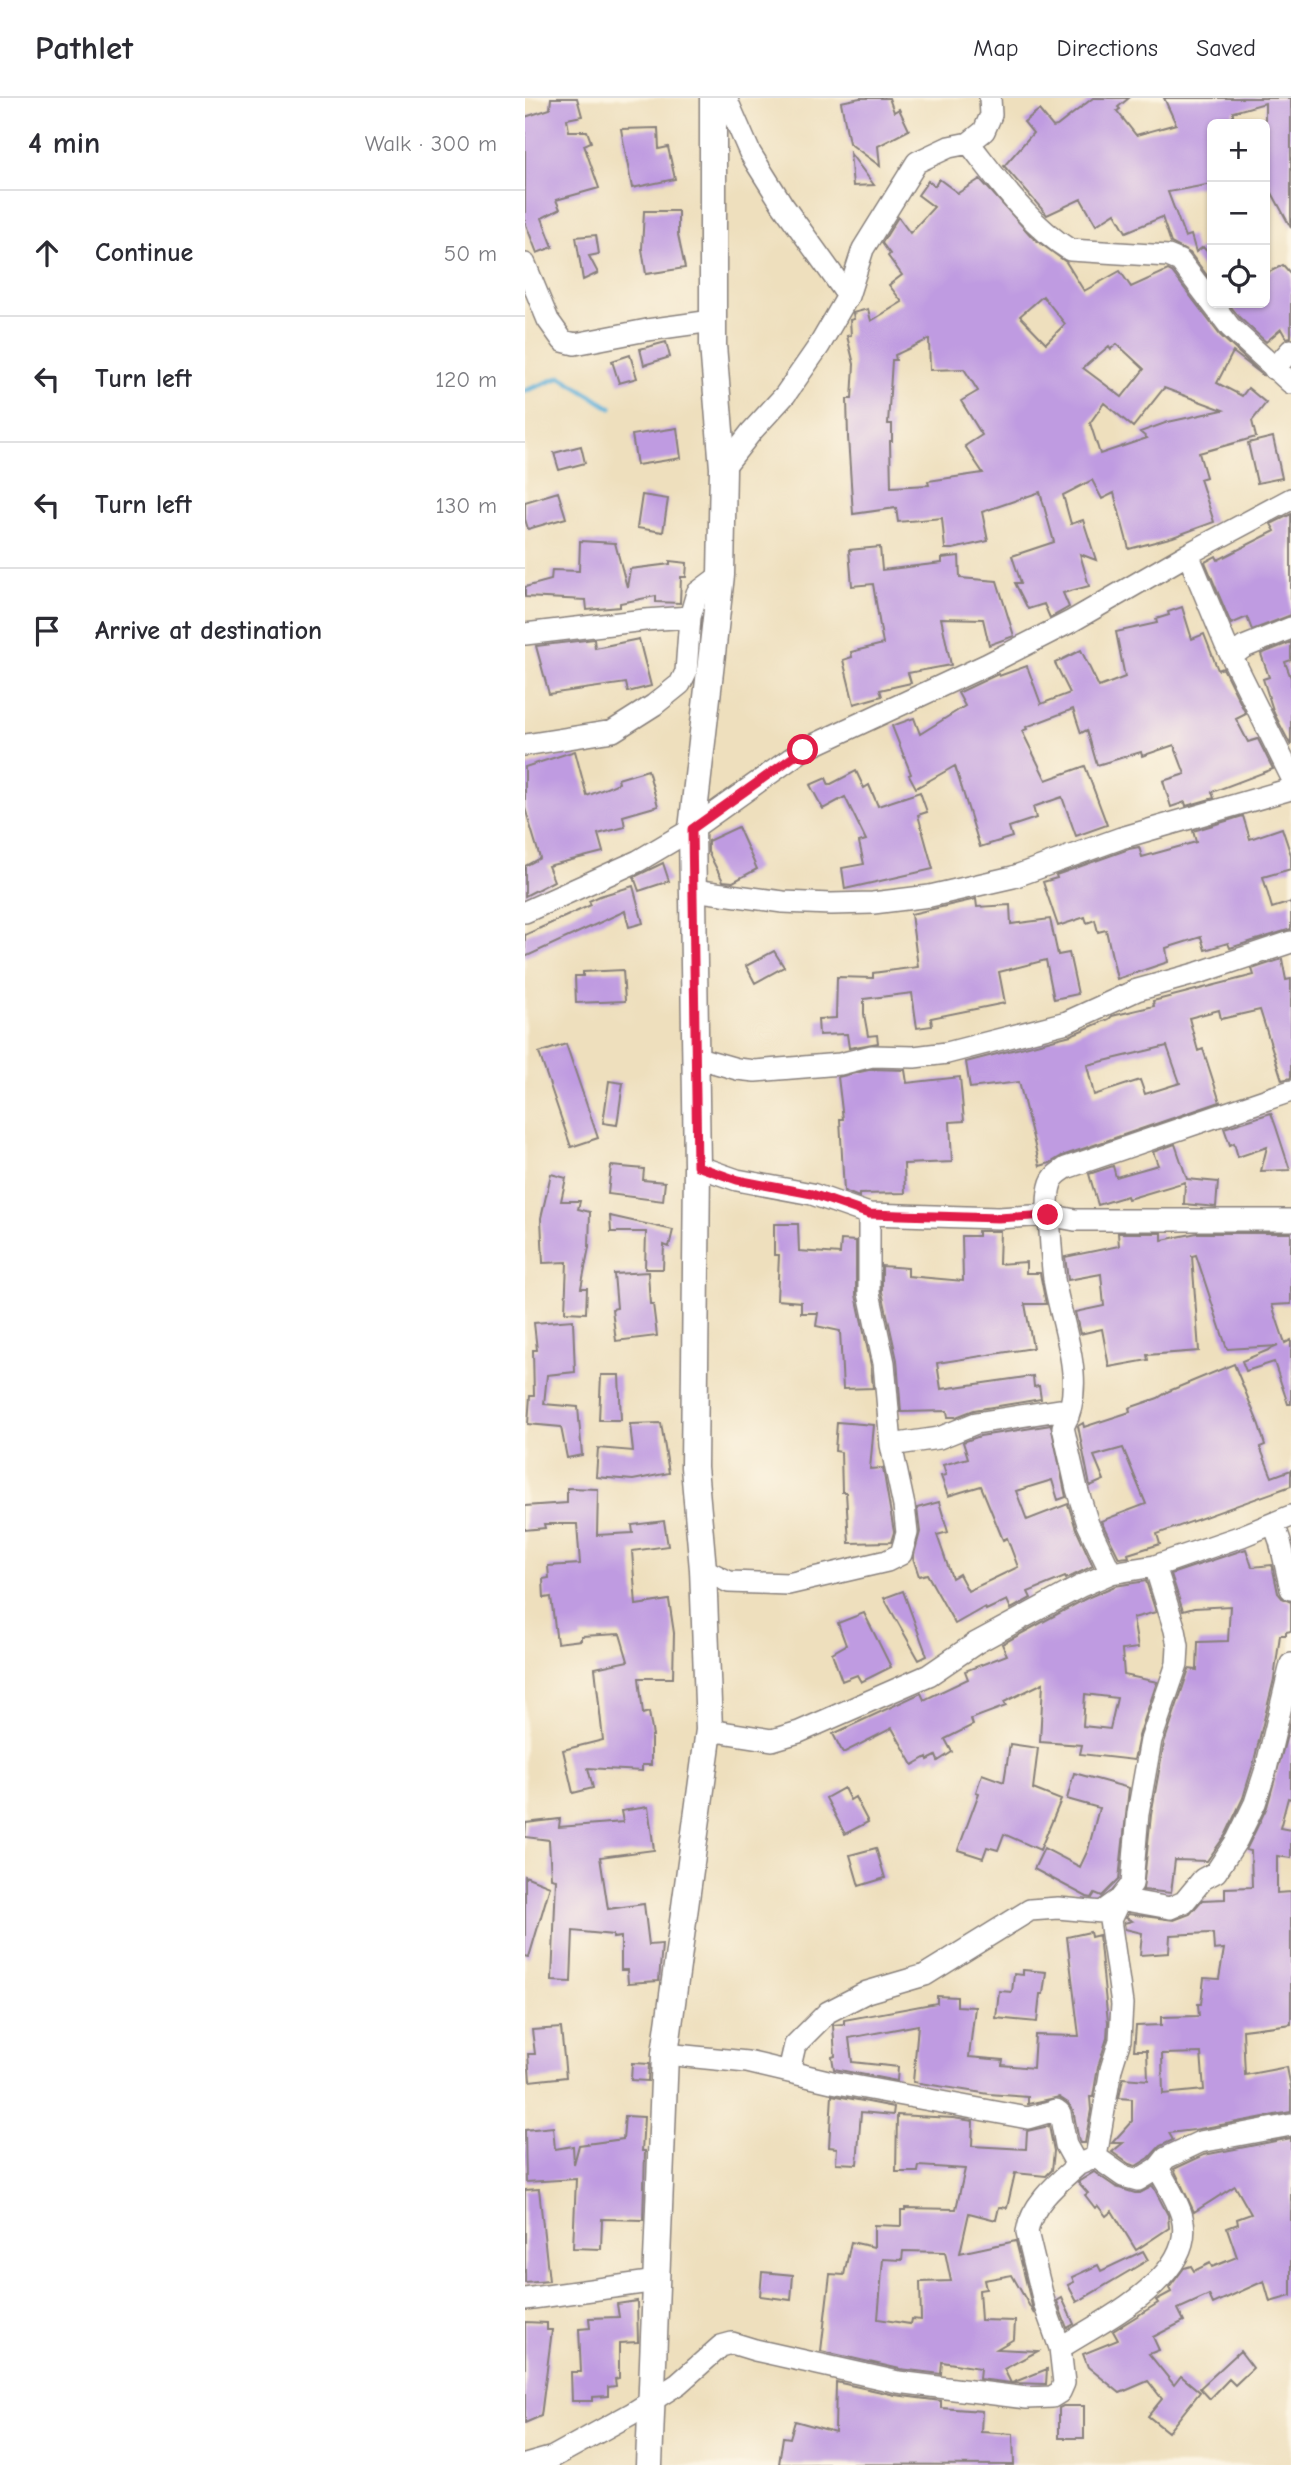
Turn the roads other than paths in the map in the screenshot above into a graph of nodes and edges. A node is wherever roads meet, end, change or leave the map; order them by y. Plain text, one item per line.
1 (713, 98) edge
2 (726, 98) edge
3 (990, 98) edge
4 (969, 142) junction
5 (525, 264) edge
6 (848, 296) junction
7 (712, 321) junction
8 (1291, 350) edge
9 (1283, 376) edge
10 (723, 468) junction
11 (1291, 499) edge
12 (1188, 554) junction
13 (721, 575) junction
14 (689, 617) junction
15 (1291, 628) edge
16 (525, 634) edge
17 (1232, 656) junction
18 (525, 745) edge
19 (1291, 776) edge
20 (1291, 789) edge
21 (692, 829) junction
22 (693, 890) junction
23 (525, 912) edge
24 (1291, 942) edge
25 (695, 1057) junction
26 (1291, 1091) edge
27 (697, 1166) junction
28 (869, 1214) junction
29 (1048, 1215) junction
30 (1291, 1220) edge
31 (1069, 1417) junction
32 (891, 1445) junction
33 (1282, 1520) edge
34 (1156, 1566) junction
35 (703, 1569) junction
36 (1111, 1573) junction
37 (1291, 1589) edge
38 (1291, 1664) edge
39 (709, 1730) junction
40 (1120, 1899) junction
41 (665, 2054) junction
42 (789, 2071) junction
43 (1291, 2125) edge
44 (1088, 2160) junction
45 (1158, 2168) junction
46 (657, 2281) junction
47 (525, 2299) edge
48 (1060, 2348) junction
49 (652, 2400) junction
50 (525, 2465) edge
51 (649, 2465) edge

1 - 7 street
2 - 6 street
3 - 4 street
4 - 6 street
4 - 9 street
5 - 7 street
6 - 10 street
7 - 10 street
8 - 9 street
10 - 13 street
11 - 12 street
12 - 17 street
12 - 21 street
13 - 14 street
13 - 21 street
14 - 16 street
14 - 18 street
15 - 17 street
17 - 19 street
20 - 22 street
21 - 22 street
21 - 23 street
22 - 25 street
24 - 25 street
25 - 27 street
26 - 29 street
27 - 28 street
27 - 35 street
28 - 29 street
28 - 32 street
29 - 30 street
29 - 31 street
31 - 32 street
31 - 36 street
32 - 35 street
33 - 34 street
33 - 37 street
34 - 36 street
34 - 40 street
35 - 39 street
36 - 39 street
38 - 40 street
39 - 41 street
40 - 42 street
40 - 44 street
41 - 42 street
41 - 46 street
42 - 44 street
43 - 45 street
44 - 45 street
44 - 48 street
45 - 48 street
46 - 47 street
46 - 49 street
48 - 49 street
49 - 50 street
49 - 51 street

